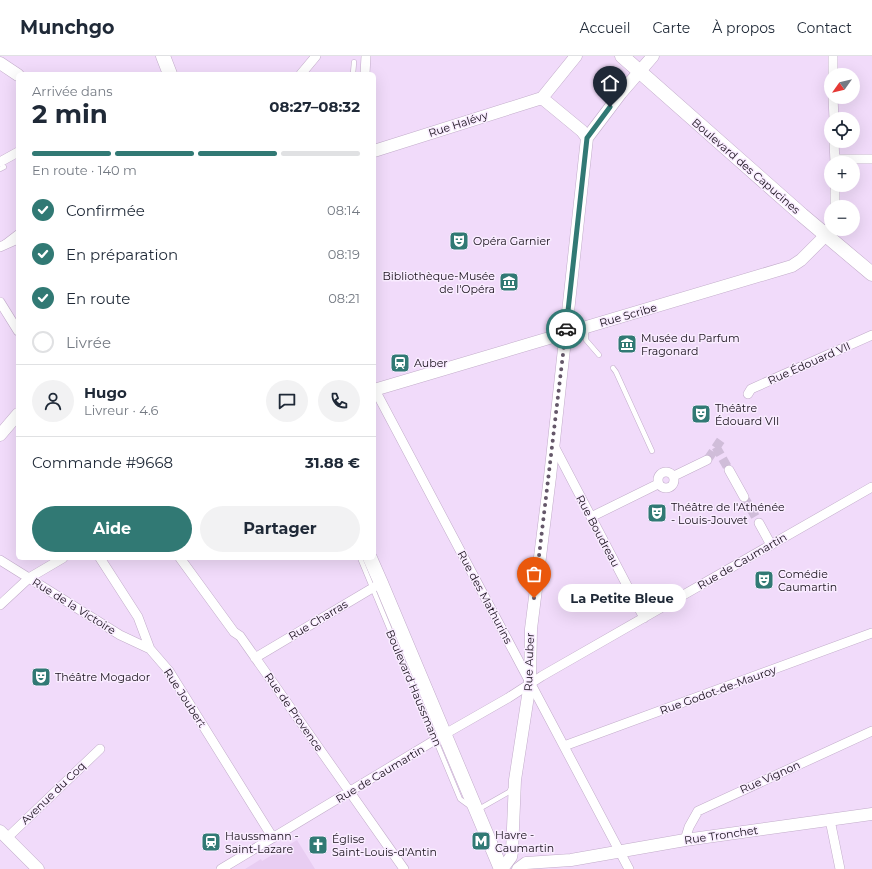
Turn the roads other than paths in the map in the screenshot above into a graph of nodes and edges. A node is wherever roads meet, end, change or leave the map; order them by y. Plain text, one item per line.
1 (163, 56) edge
2 (316, 56) edge
3 (366, 56) edge
4 (576, 56) edge
5 (622, 56) edge
6 (653, 56) edge
7 (833, 56) edge
8 (354, 62) dead end
9 (0, 63) edge
10 (833, 68) edge
11 (639, 71) junction
12 (169, 72) edge
13 (303, 72) edge
14 (353, 72) edge
15 (365, 72) edge
16 (16, 74) edge
17 (542, 98) junction
18 (587, 138) junction
19 (376, 150) edge
20 (16, 154) edge
21 (872, 159) edge
22 (860, 160) edge
23 (1, 166) edge
24 (824, 225) edge
25 (824, 233) edge
26 (16, 234) edge
27 (836, 236) edge
28 (16, 240) edge
29 (0, 246) edge
30 (872, 274) edge
31 (0, 302) edge
32 (586, 327) junction
33 (16, 328) edge
34 (566, 333) junction
35 (872, 335) edge
36 (600, 355) dead end
37 (613, 368) dead end
38 (376, 388) edge
39 (376, 393) edge
40 (748, 394) dead end
41 (16, 421) edge
42 (0, 436) edge
43 (552, 444) junction
44 (652, 451) dead end
45 (707, 460) tunnel mouth
46 (728, 470) tunnel mouth
47 (872, 487) edge
48 (744, 497) tunnel mouth
49 (591, 517) junction
50 (759, 524) tunnel mouth
51 (771, 545) junction
52 (0, 560) edge
53 (60, 560) edge
54 (101, 560) edge
55 (181, 560) edge
56 (361, 560) edge
57 (371, 560) edge
58 (29, 578) junction
59 (377, 585) junction
60 (0, 605) edge
61 (644, 618) junction
62 (872, 632) edge
63 (150, 649) junction
64 (255, 658) junction
65 (530, 683) junction
66 (872, 731) edge
67 (440, 737) junction
68 (564, 746) junction
69 (100, 749) dead end
70 (515, 780) junction
71 (350, 792) junction
72 (476, 810) junction
73 (872, 814) edge
74 (830, 820) junction
75 (3, 835) edge
76 (273, 838) junction
77 (685, 840) junction
78 (512, 852) junction
79 (619, 852) junction
80 (571, 860) junction
81 (522, 866) edge
82 (38, 869) edge
83 (221, 869) edge
84 (404, 869) edge
85 (501, 869) edge
86 (558, 869) edge
87 (629, 869) edge
88 (840, 869) edge

1 - 12 main road
2 - 13 street
3 - 15 street
4 - 17 main road
5 - 11 main road, Boulevard des Capucines
6 - 11 main road
7 - 10 street
8 - 14 lane
9 - 16 main road
11 - 18 main road
11 - 24 main road, Boulevard des Capucines
17 - 18 main road
17 - 19 main road, Rue Halévy
18 - 34 main road, Rue Auber
20 - 23 street
21 - 22 street
25 - 32 main road, Rue Scribe
26 - 29 lane
27 - 30 main road, Boulevard des Capucines
28 - 29 street
31 - 33 street
32 - 34 main road, Rue Scribe
32 - 36 lane
34 - 38 main road, Rue Scribe
34 - 43 main road, Rue Auber
35 - 40 street, Rue Édouard VII
37 - 44 lane
39 - 65 street, Rue des Mathurins
41 - 42 main road
43 - 49 street, Rue Boudreau
43 - 65 main road, Rue Auber
45 - 49 street
46 - 48 street
47 - 51 street, Rue de Caumartin
49 - 61 street, Rue Boudreau
50 - 51 street
51 - 61 street, Rue de Caumartin
52 - 58 street, Rue de la Victoire
53 - 58 street
54 - 63 street, Rue Joubert
55 - 64 street, Rue de Provence
56 - 59 lane, Boulevard Haussmann
57 - 59 main road, Boulevard Haussmann
58 - 60 street
58 - 63 street, Rue de la Victoire
59 - 64 street, Rue Charras
59 - 67 main road, Boulevard Haussmann
61 - 65 street, Rue de Caumartin
62 - 68 street, Rue Godot-de-Mauroy
63 - 76 street, Rue Joubert
64 - 71 street, Rue de Provence
65 - 67 street, Rue de Caumartin
65 - 68 street, Rue des Mathurins
65 - 70 main road, Rue Auber
66 - 77 street, Rue Vignon
67 - 71 street, Rue de Caumartin
67 - 72 main road, Boulevard Haussmann
68 - 79 street, Rue des Mathurins
69 - 75 street, Avenue du Coq
70 - 72 lane, Rue Auber
70 - 78 main road, Rue Auber
71 - 76 street, Rue de Caumartin
71 - 84 street, Rue de Provence
72 - 85 main road, Boulevard Haussmann
73 - 74 main road, Rue Tronchet
74 - 77 main road, Rue Tronchet
74 - 88 street
75 - 82 main road
76 - 83 street, Rue de Caumartin
77 - 79 main road, Rue Tronchet
78 - 81 main road
78 - 85 main road, Rue Auber
79 - 80 main road, Rue Tronchet
79 - 87 street, Rue des Mathurins
80 - 81 main road, Rue Tronchet
80 - 86 main road, Rue Tronchet

